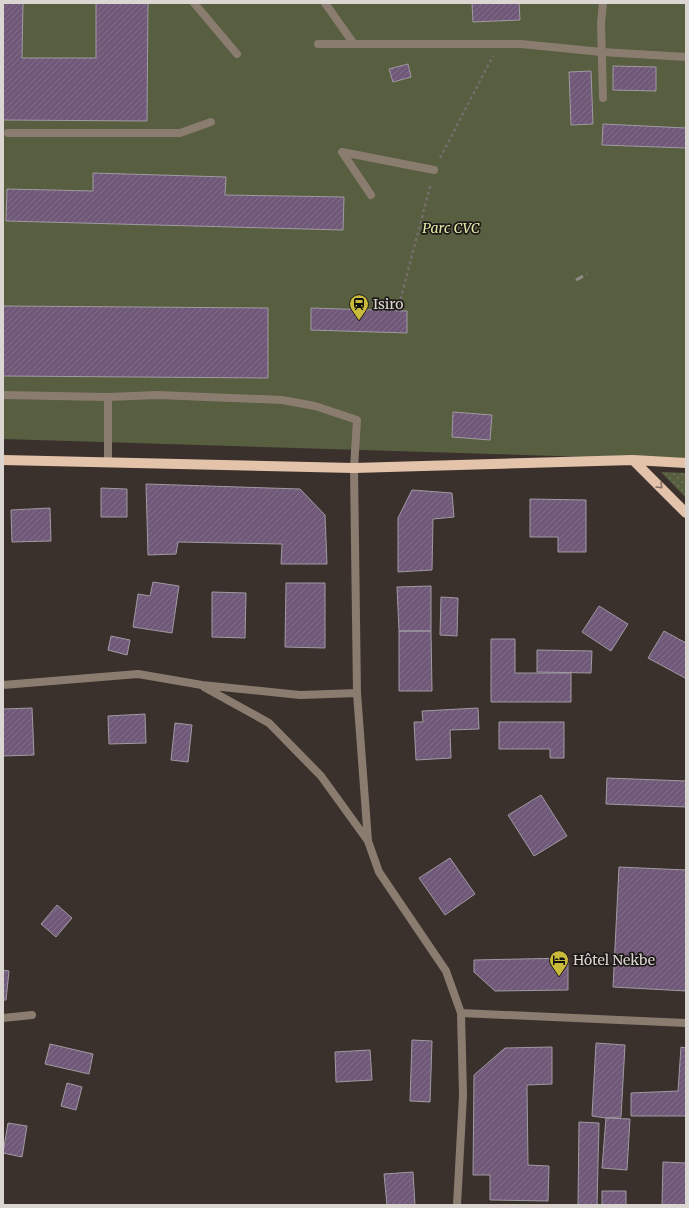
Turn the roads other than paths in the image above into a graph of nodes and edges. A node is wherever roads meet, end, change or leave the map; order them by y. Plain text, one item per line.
1 (194, 3) edge
2 (325, 3) edge
3 (602, 3) edge
4 (318, 44) dead end
5 (354, 44) junction
6 (602, 52) junction
7 (237, 54) dead end
8 (686, 58) edge
9 (603, 98) dead end
10 (211, 122) dead end
11 (8, 133) dead end
12 (434, 170) dead end
13 (371, 195) dead end
14 (3, 395) edge
15 (108, 397) junction
16 (3, 460) edge
17 (633, 460) junction
18 (108, 462) junction
19 (686, 463) edge
20 (354, 468) junction
21 (686, 512) edge
22 (3, 685) edge
23 (202, 685) junction
24 (357, 693) junction
25 (368, 841) junction
26 (461, 1013) junction
27 (32, 1015) dead end
28 (3, 1018) edge
29 (686, 1023) edge
30 (457, 1205) edge

1 - 7 street
2 - 5 street
3 - 6 street
4 - 5 street
5 - 6 street
6 - 8 street
6 - 9 street
10 - 11 street
12 - 13 street
14 - 15 street
15 - 18 street
15 - 20 street
16 - 18 main road
17 - 19 main road
17 - 20 main road
17 -> 21 main road
18 - 20 main road
20 - 24 street
22 - 23 street
23 - 24 street
23 - 25 street
24 - 25 street
25 - 26 street
26 - 29 street
26 - 30 street
27 - 28 street

